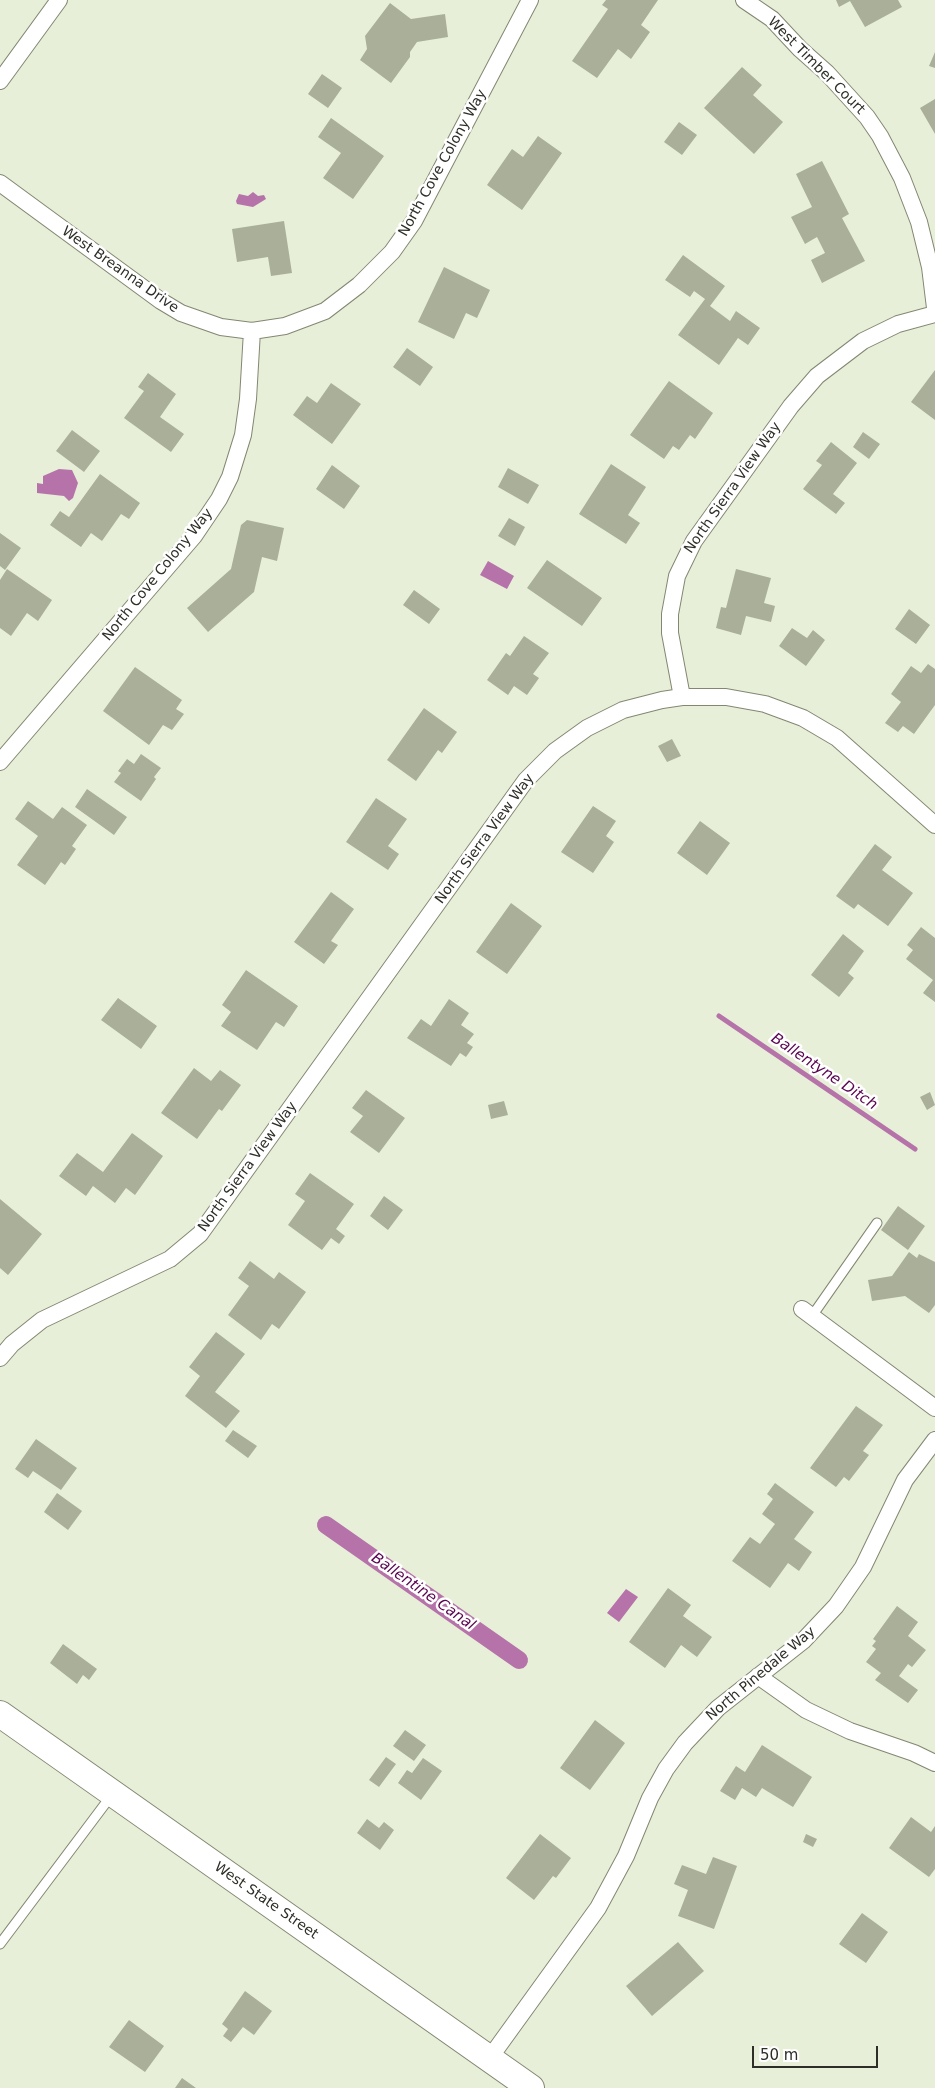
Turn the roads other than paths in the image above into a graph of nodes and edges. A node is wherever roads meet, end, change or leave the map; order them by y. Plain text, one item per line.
1 (59, 0) edge
2 (530, 0) edge
3 (744, 0) edge
4 (0, 81) edge
5 (0, 183) edge
6 (935, 308) edge
7 (935, 314) edge
8 (252, 331) junction
9 (682, 697) junction
10 (0, 762) edge
11 (935, 825) edge
12 (877, 1222) dead end
13 (807, 1312) joint
14 (0, 1358) edge
15 (935, 1408) edge
16 (935, 1440) edge
17 (758, 1676) junction
18 (0, 1714) edge
19 (935, 1763) edge
20 (113, 1794) junction
21 (0, 1944) edge
22 (489, 2059) junction
23 (531, 2088) edge

1 - 4 street
2 - 8 street, North Cove Colony Way
3 - 6 street, West Timber Court
5 - 8 street, West Breanna Drive
7 - 9 street, North Sierra View Way
8 - 10 street, North Cove Colony Way
9 - 11 street
9 - 14 street, North Sierra View Way
12 - 13 lane
13 - 15 street
16 - 17 street, North Pinedale Way
17 - 19 street
17 - 22 street, North Pinedale Way
18 - 20 main road, West State Street
20 - 21 lane
20 - 22 main road, West State Street
22 - 23 main road, West State Street

